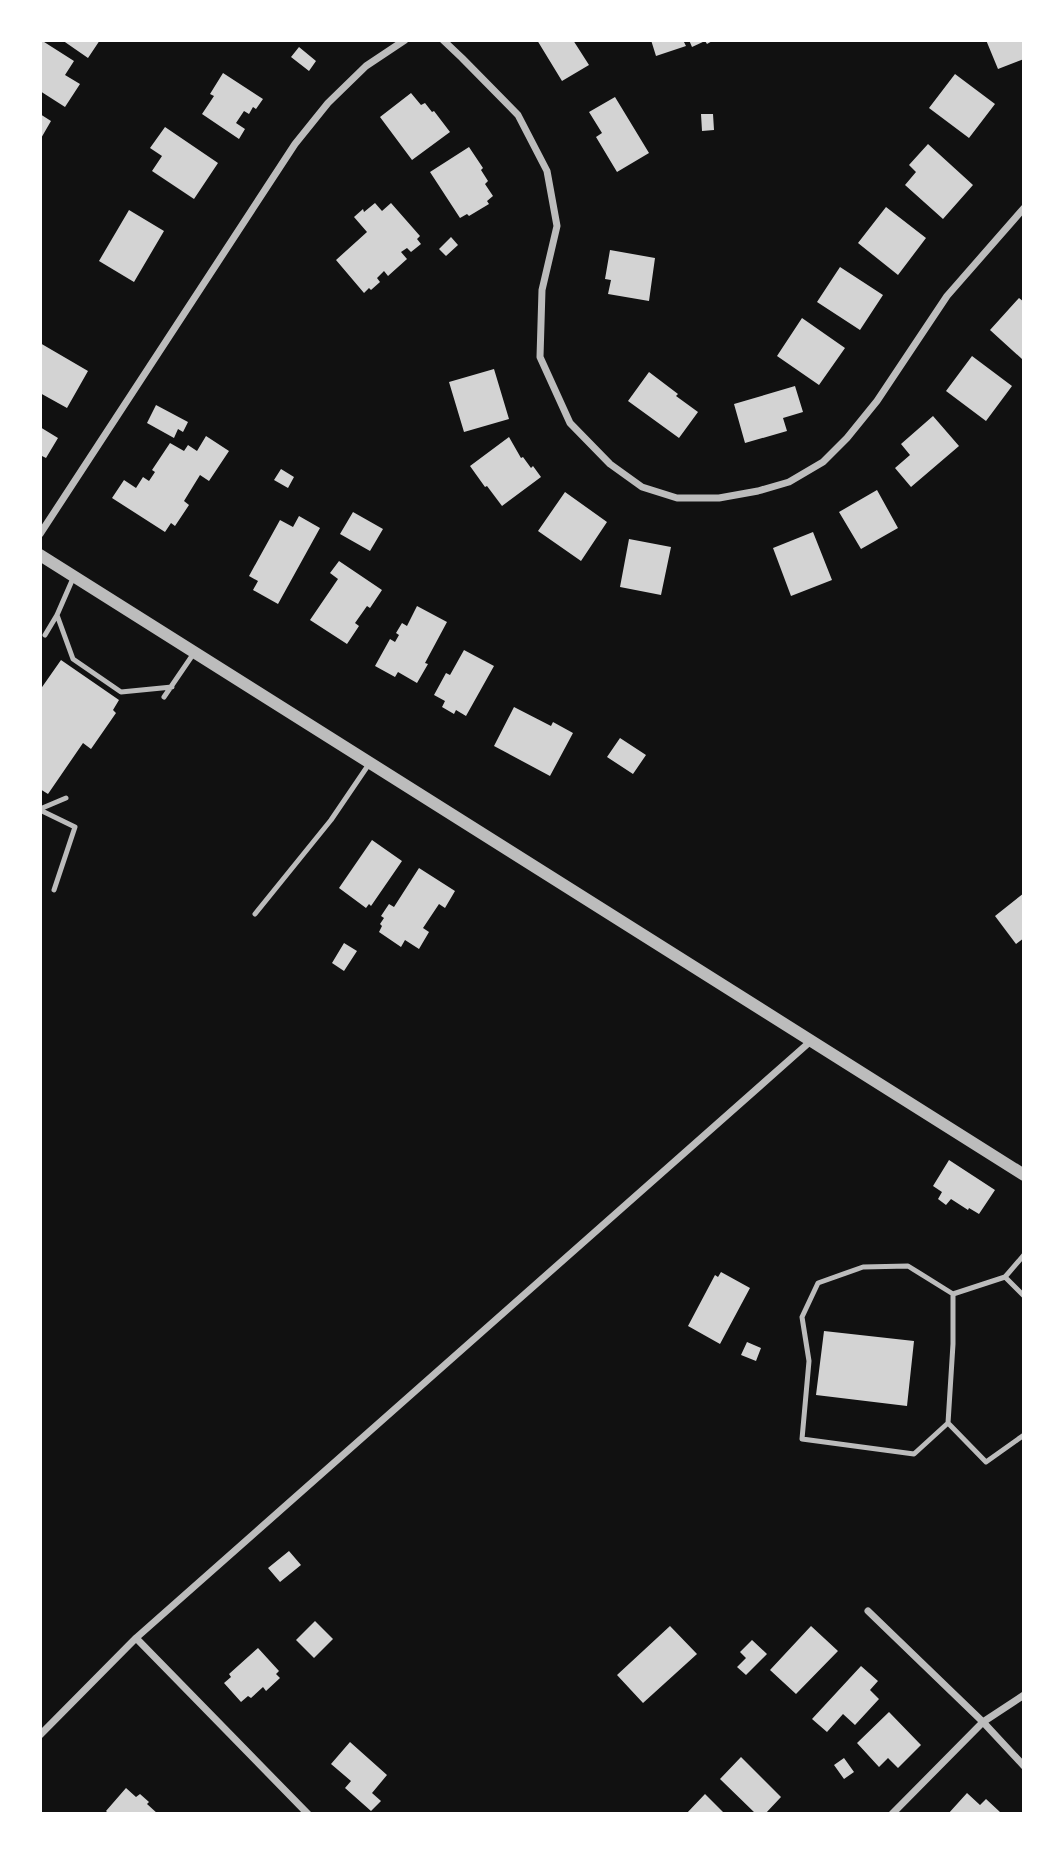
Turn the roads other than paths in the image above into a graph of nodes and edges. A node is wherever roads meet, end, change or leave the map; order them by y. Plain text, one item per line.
1 (405, 40) edge
2 (443, 40) edge
3 (1024, 208) edge
4 (40, 534) edge
5 (40, 555) edge
6 (74, 576) junction
7 (57, 615) junction
8 (45, 635) dead end
9 (194, 652) junction
10 (172, 687) junction
11 (164, 697) dead end
12 (370, 762) junction
13 (66, 798) dead end
14 (40, 810) edge
15 (54, 890) dead end
16 (255, 914) dead end
17 (812, 1040) junction
18 (1022, 1168) edge
19 (1024, 1255) edge
20 (1005, 1277) junction
21 (953, 1294) junction
22 (1024, 1296) edge
23 (948, 1423) junction
24 (1024, 1435) edge
25 (868, 1611) dead end
26 (136, 1638) junction
27 (1024, 1695) edge
28 (983, 1722) junction
29 (40, 1735) edge
30 (1024, 1766) edge
31 (308, 1814) edge
32 (892, 1814) edge

1 - 4 street
2 - 3 street
5 - 6 street
6 - 7 lane
6 - 9 street
7 - 8 lane
7 - 10 lane
9 - 10 lane
9 - 12 street
10 - 11 lane
12 - 16 lane
12 - 17 street
13 - 14 lane
14 - 15 lane
17 - 18 street
17 - 26 street
19 - 20 lane
20 - 21 lane
20 - 22 lane
21 - 23 lane
21 - 23 lane
23 - 24 lane
25 - 28 street
26 - 29 street
26 - 31 street
27 - 28 street
28 - 30 street
28 - 32 street

